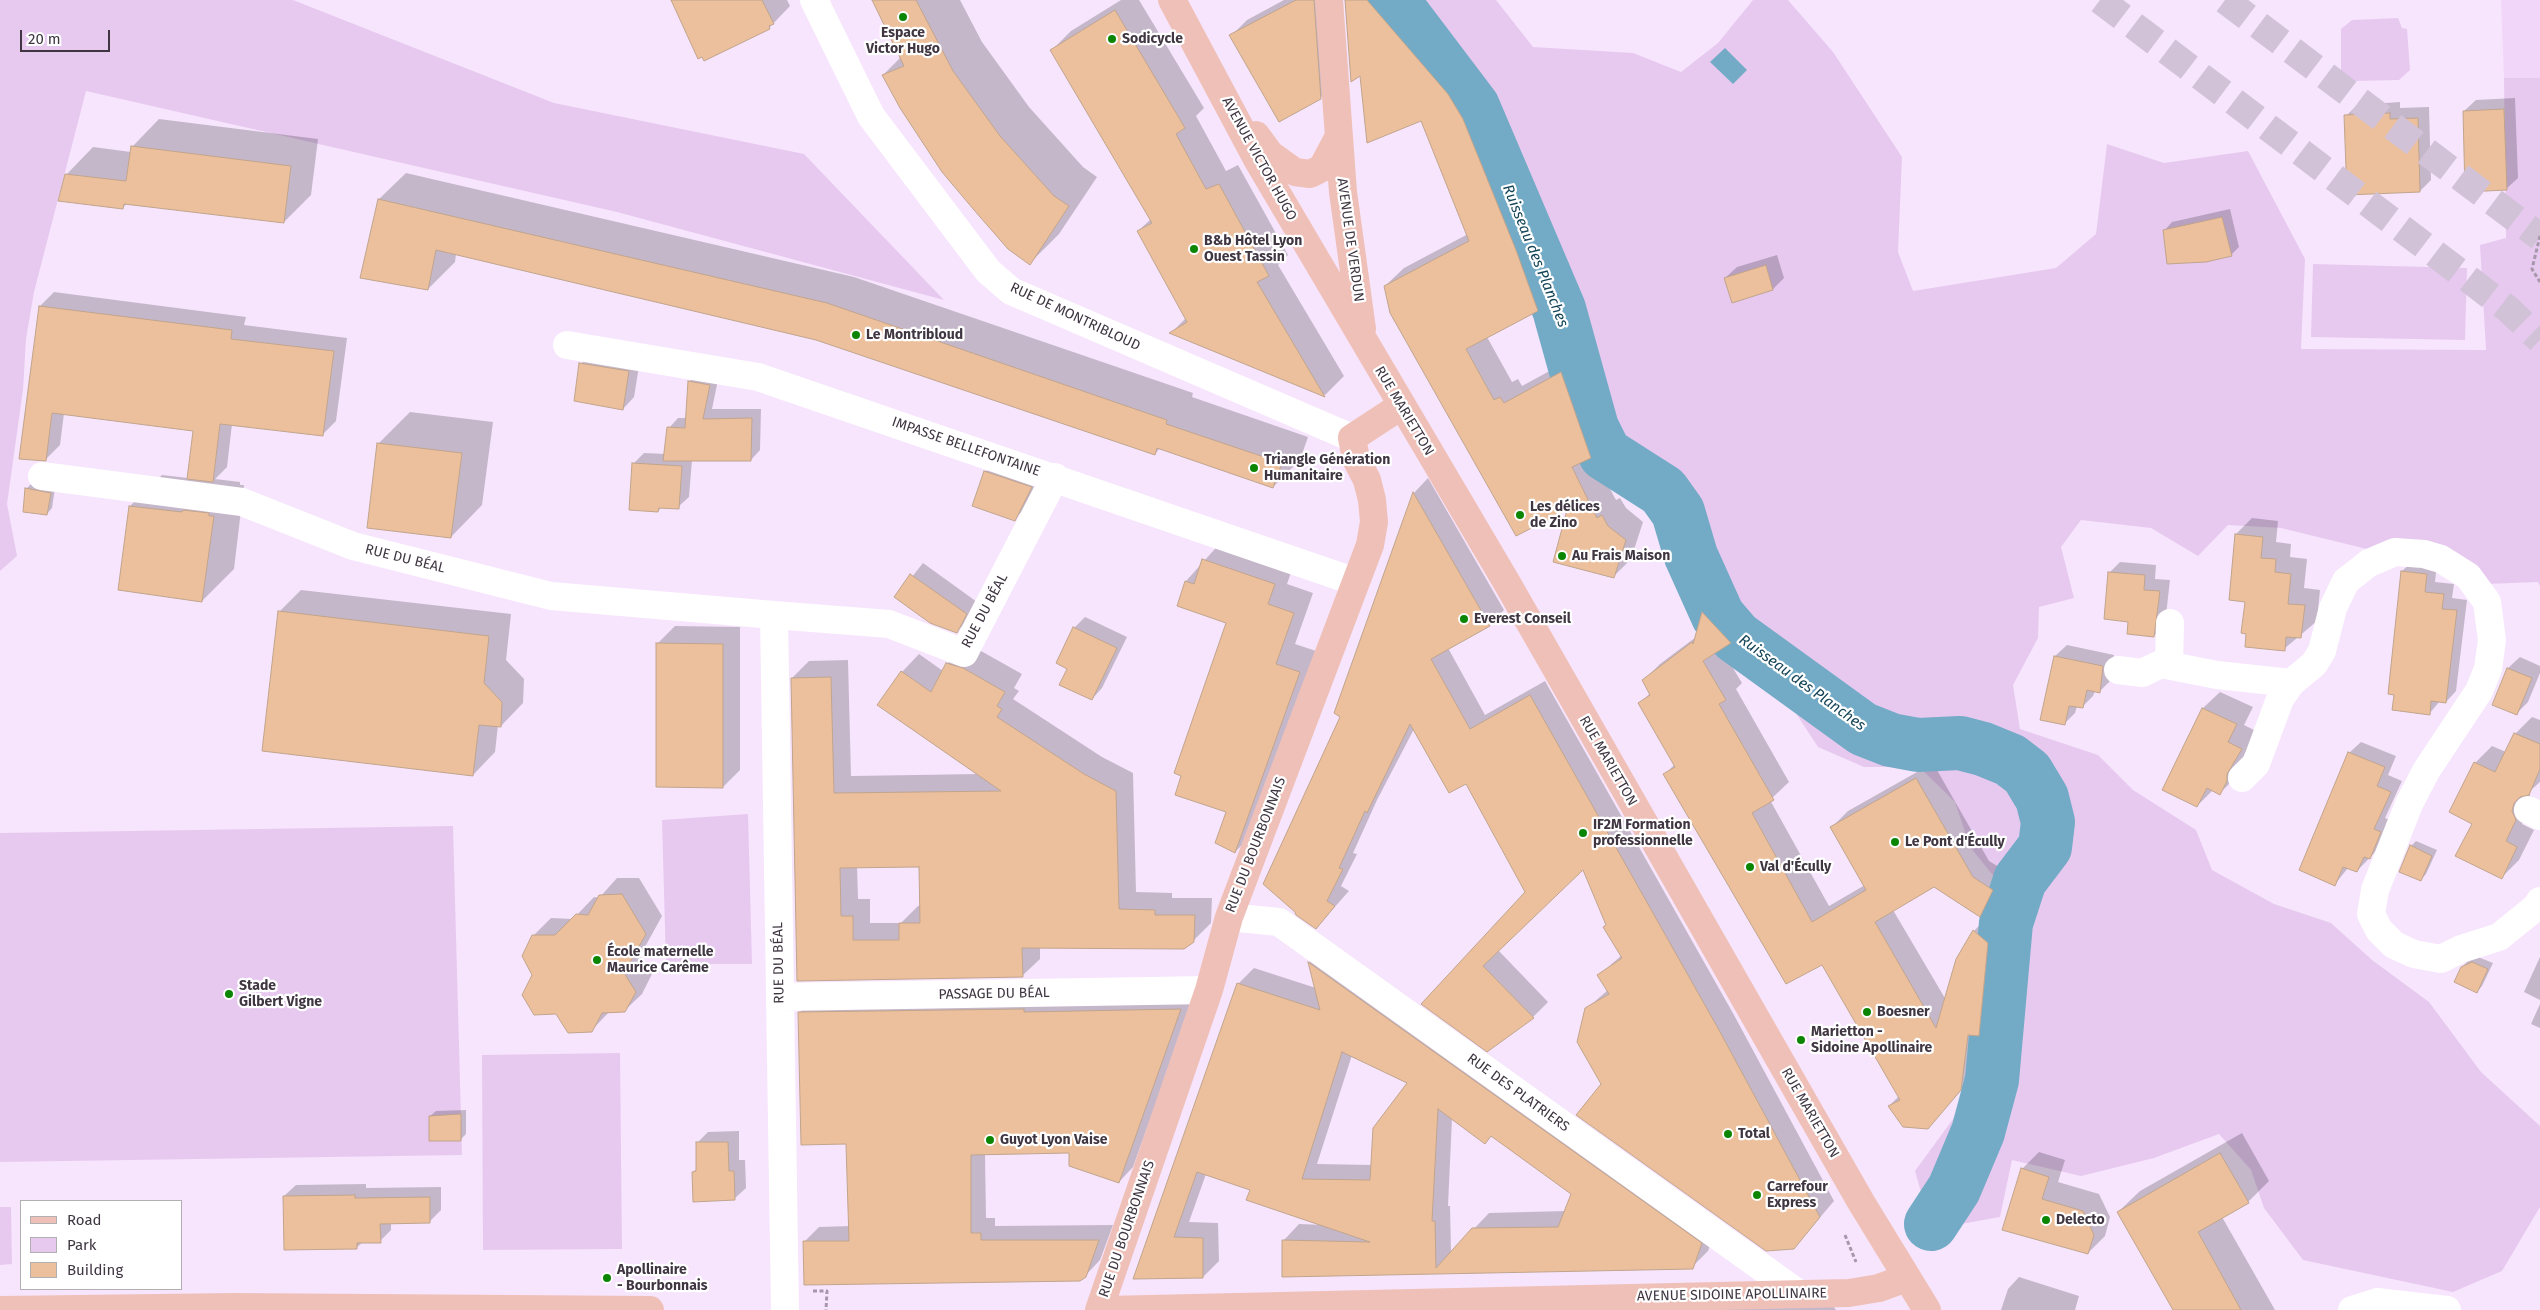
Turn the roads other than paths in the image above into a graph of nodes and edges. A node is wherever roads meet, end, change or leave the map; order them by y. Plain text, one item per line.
1 (814, 0) edge
2 (1172, 0) edge
3 (1329, 0) edge
4 (1210, 70) junction
5 (1338, 138) junction
6 (1364, 342) junction
7 (567, 345) dead end
8 (1401, 406) junction
9 (1352, 438) junction
10 (42, 476) dead end
11 (1055, 477) junction
12 (1356, 582) junction
13 (774, 615) junction
14 (2170, 623) dead end
15 (2169, 665) junction
16 (2118, 670) dead end
17 (2291, 683) junction
18 (2242, 778) dead end
19 (2540, 901) edge
20 (1229, 917) junction
21 (1209, 990) junction
22 (780, 997) junction
23 (1906, 1278) junction
24 (1799, 1294) junction
25 (1458, 1305) edge
26 (234, 1308) edge
27 (0, 1310) edge
28 (650, 1310) edge
29 (785, 1310) edge
30 (1099, 1310) edge
31 (1106, 1310) edge
32 (1927, 1310) edge
33 (2352, 1310) edge
34 (2447, 1310) edge

1 - 9 street, RUE DE MONTRIBLOUD
2 - 4 main road, AVENUE VICTOR HUGO
3 - 5 main road, AVENUE DE VERDUN
4 - 5 main road, AVENUE DE VERDUN
4 - 6 main road, AVENUE VICTOR HUGO
5 - 6 main road, AVENUE DE VERDUN
6 - 8 main road, RUE MARIETTON
7 - 11 street, IMPASSE BELLEFONTAINE
8 - 9 main road
8 - 23 main road, RUE MARIETTON
9 - 12 main road, RUE DU BOURBONNAIS
10 - 13 street, RUE DU BÉAL
11 - 12 street, IMPASSE BELLEFONTAINE
11 - 13 street, RUE DU BÉAL
12 - 20 main road, RUE DU BOURBONNAIS
13 - 22 street, RUE DU BÉAL
14 - 15 street
15 - 16 street
15 - 17 street
17 - 18 street
17 - 19 street
20 - 21 main road, RUE DU BOURBONNAIS
20 - 24 street, RUE DES PLATRIERS
21 - 22 street, PASSAGE DU BÉAL
21 - 30 main road, RUE DU BOURBONNAIS
22 - 29 street, RUE DU BÉAL
23 - 24 main road, AVENUE SIDOINE APOLLINAIRE
23 - 32 main road, RUE MARIETTON
24 - 25 main road, AVENUE SIDOINE APOLLINAIRE
25 - 31 main road, AVENUE SIDOINE APOLLINAIRE
26 - 27 main road
26 - 28 main road
33 - 34 street

